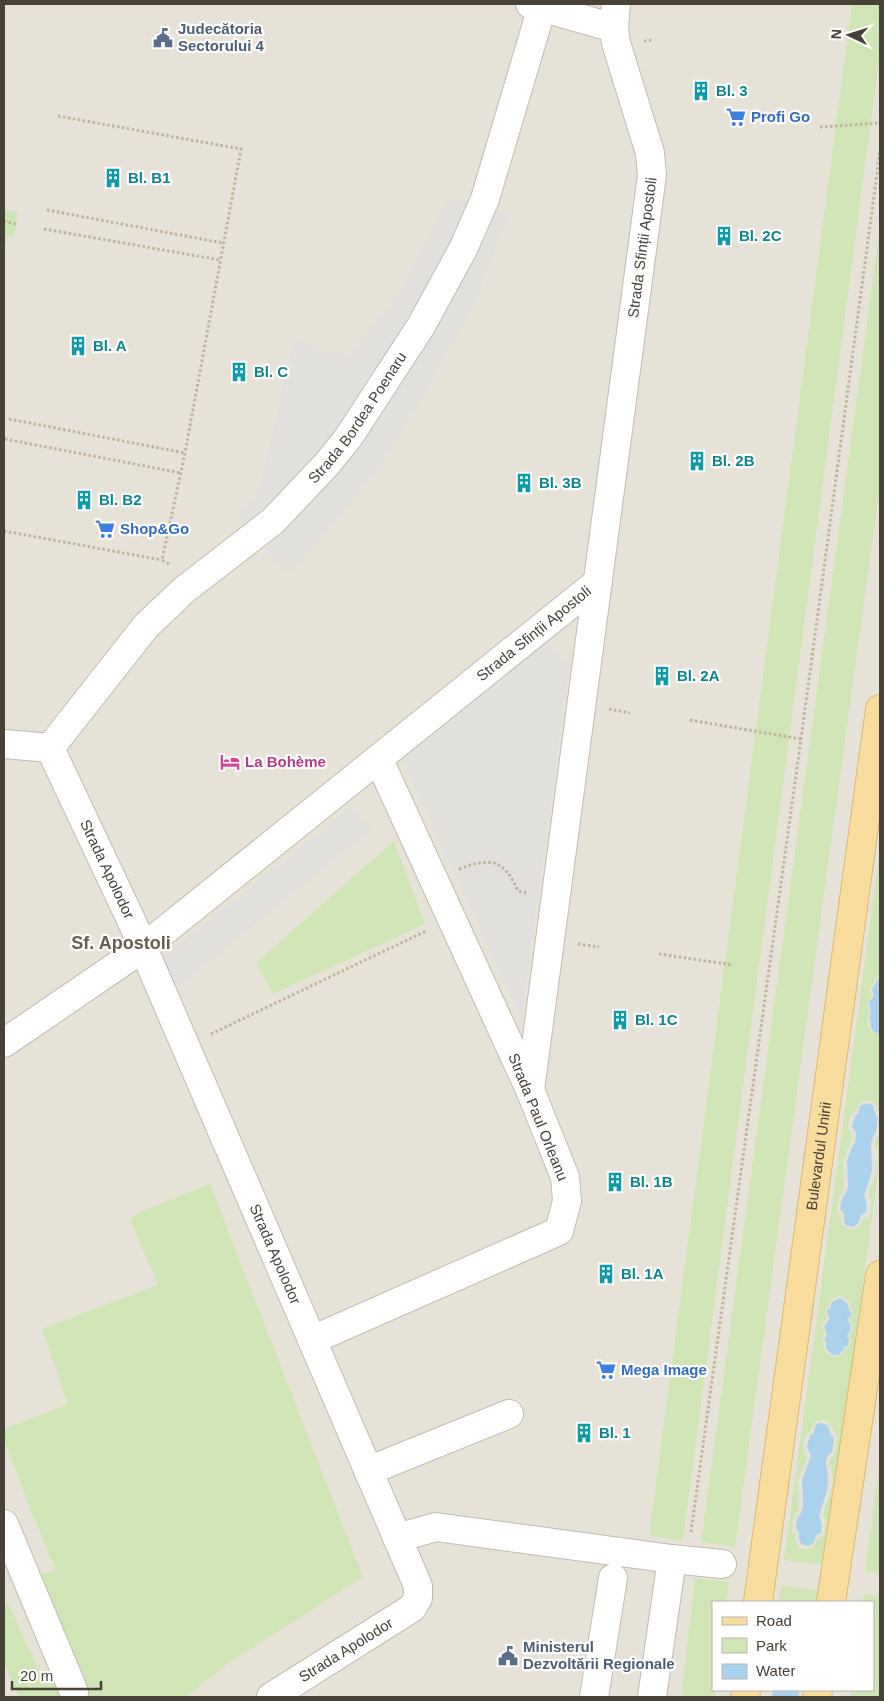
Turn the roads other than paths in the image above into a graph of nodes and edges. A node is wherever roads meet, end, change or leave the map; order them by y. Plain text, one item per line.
1 (536, 5) edge
2 (615, 16) edge
3 (598, 582) junction
4 (880, 709) edge
5 (4, 744) edge
6 (50, 748) junction
7 (379, 760) junction
8 (143, 948) junction
9 (4, 1043) edge
10 (530, 1090) junction
11 (880, 1275) edge
12 (312, 1340) junction
13 (508, 1414) dead end
14 (368, 1471) junction
15 (4, 1524) edge
16 (397, 1538) junction
17 (679, 1559) junction
18 (722, 1564) dead end
19 (12, 1571) edge
20 (613, 1578) dead end
21 (758, 1601) edge
22 (830, 1601) edge
23 (74, 1692) dead end
24 (271, 1697) edge
25 (594, 1697) edge
26 (652, 1697) edge

1 - 2 street
1 - 6 street, Strada Bordea Poenaru
2 - 3 street, Strada Sfinții Apostoli
3 - 7 street, Strada Sfinții Apostoli
3 - 10 street
4 - 21 main road, Bulevardul Unirii
5 - 6 street
6 - 8 street, Strada Apolodor
7 - 8 street, Strada Sfinții Apostoli
7 - 10 street, Strada Paul Orleanu
8 - 9 street, Strada Sfinții Apostoli
8 - 12 street, Strada Apolodor
10 - 12 street, Strada Paul Orleanu
11 - 22 main road
12 - 14 street, Strada Apolodor
13 - 14 street
14 - 16 street, Strada Apolodor
15 - 19 street
16 - 17 street
16 - 24 street, Strada Apolodor
17 - 18 street
17 - 26 street
19 - 23 street
20 - 25 street

